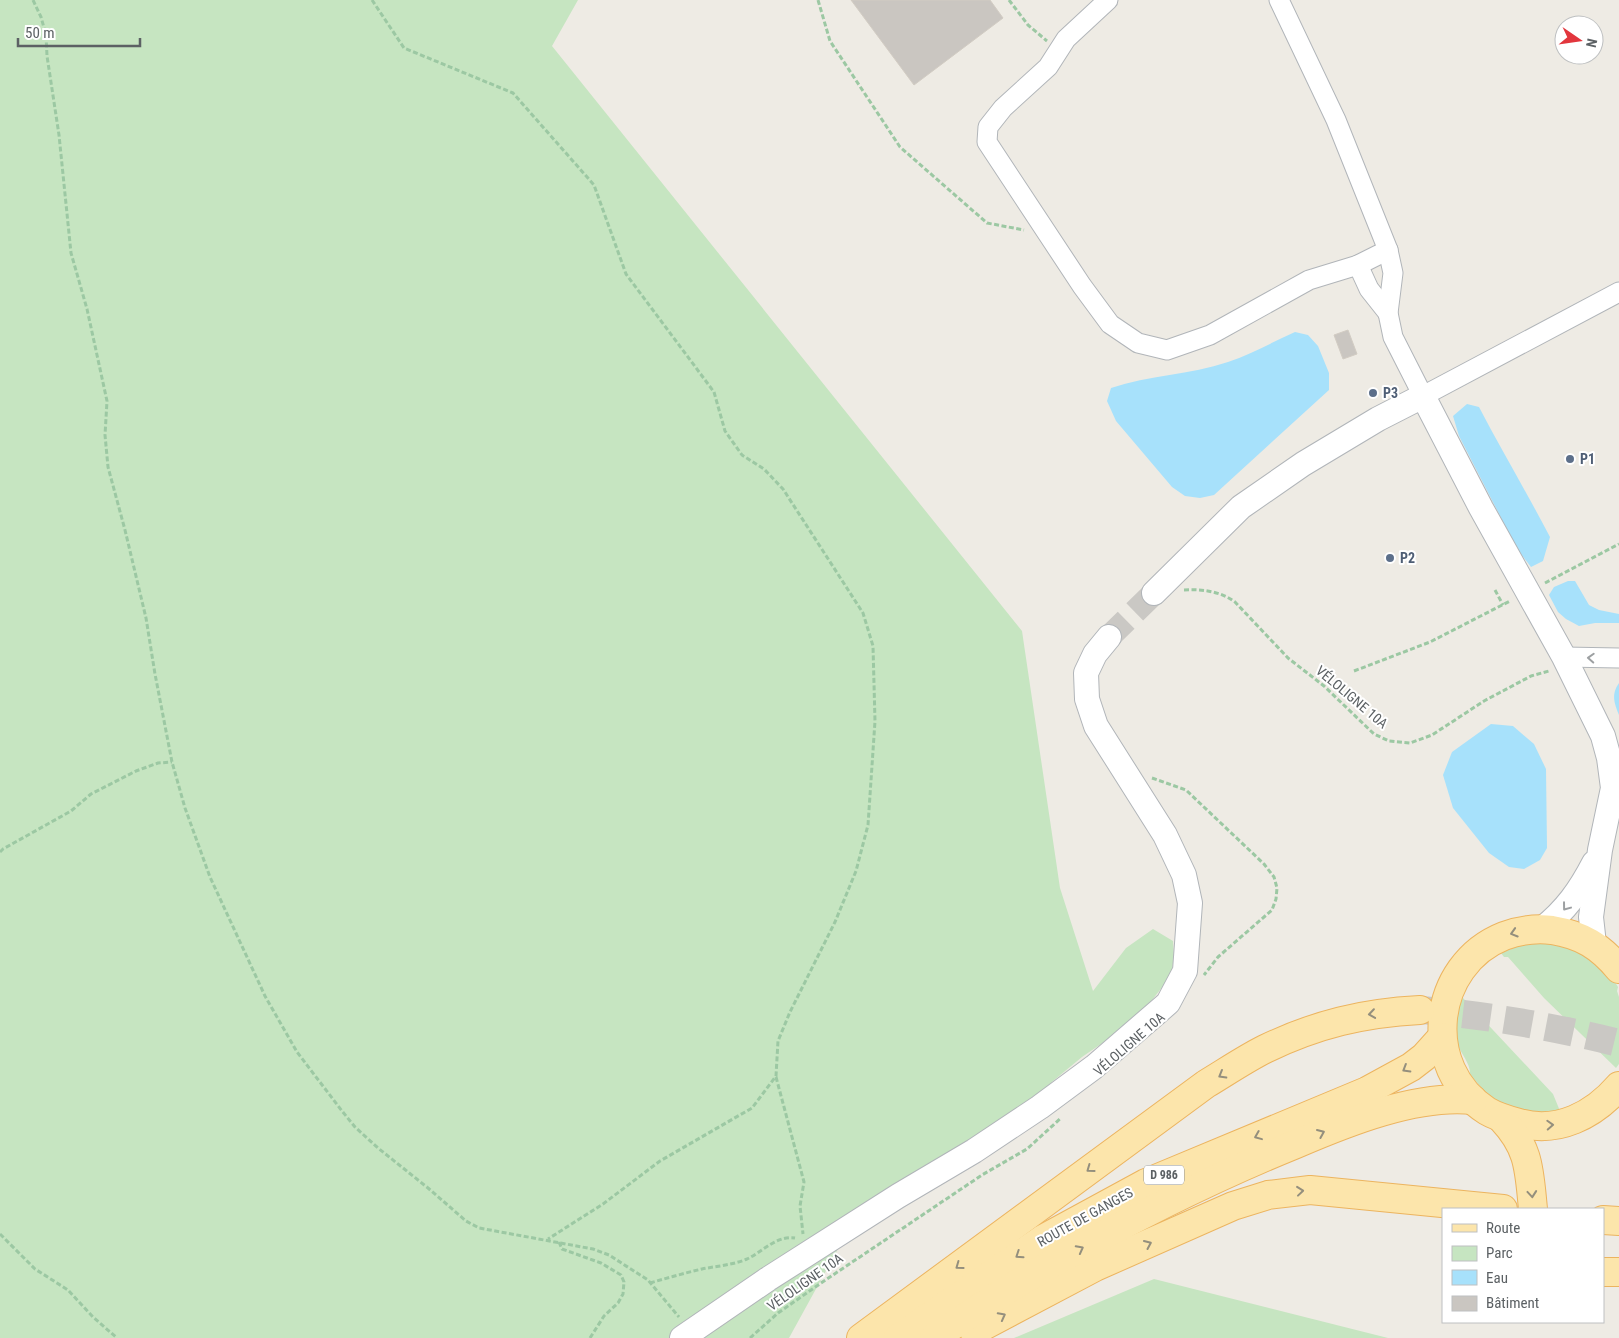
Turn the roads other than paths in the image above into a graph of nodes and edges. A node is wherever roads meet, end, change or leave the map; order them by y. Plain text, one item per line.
1 (1108, 0) edge
2 (1279, 0) edge
3 (1388, 250) junction
4 (1358, 265) junction
5 (1619, 292) edge
6 (1388, 313) junction
7 (1422, 396) junction
8 (1154, 593) tunnel mouth
9 (1109, 636) tunnel mouth
10 (1619, 658) edge
11 (1566, 662) junction
12 (1600, 850) junction
13 (1542, 929) junction
14 (1594, 944) junction
15 (1619, 969) edge
16 (1420, 1010) tunnel mouth
17 (1442, 1038) junction
18 (1619, 1086) edge
19 (1473, 1100) junction
20 (1502, 1119) junction
21 (1493, 1208) edge
22 (1533, 1208) edge
23 (1604, 1220) edge
24 (1619, 1221) edge
25 (1604, 1272) edge
26 (1619, 1272) edge
27 (686, 1334) edge
28 (861, 1338) edge
29 (898, 1338) edge
30 (934, 1338) edge
31 (959, 1338) edge

1 - 4 street
2 - 3 street
3 - 4 street
3 - 6 street
4 - 6 street
5 - 7 street
6 - 7 street
7 - 8 street
7 - 11 street
9 - 27 street
10 -> 11 street
11 - 12 street
12 -> 13 street
12 - 14 street
13 - 14 main road
13 -> 17 main road
14 - 15 main road
16 -> 28 main road
17 - 19 main road
17 -> 29 main road, ROUTE DE GANGES / D 986
20 -> 18 main road
19 - 20 main road
30 -> 19 main road, ROUTE DE GANGES / D 986
20 -> 22 main road
31 -> 21 main road
23 - 24 main road
25 - 26 main road

